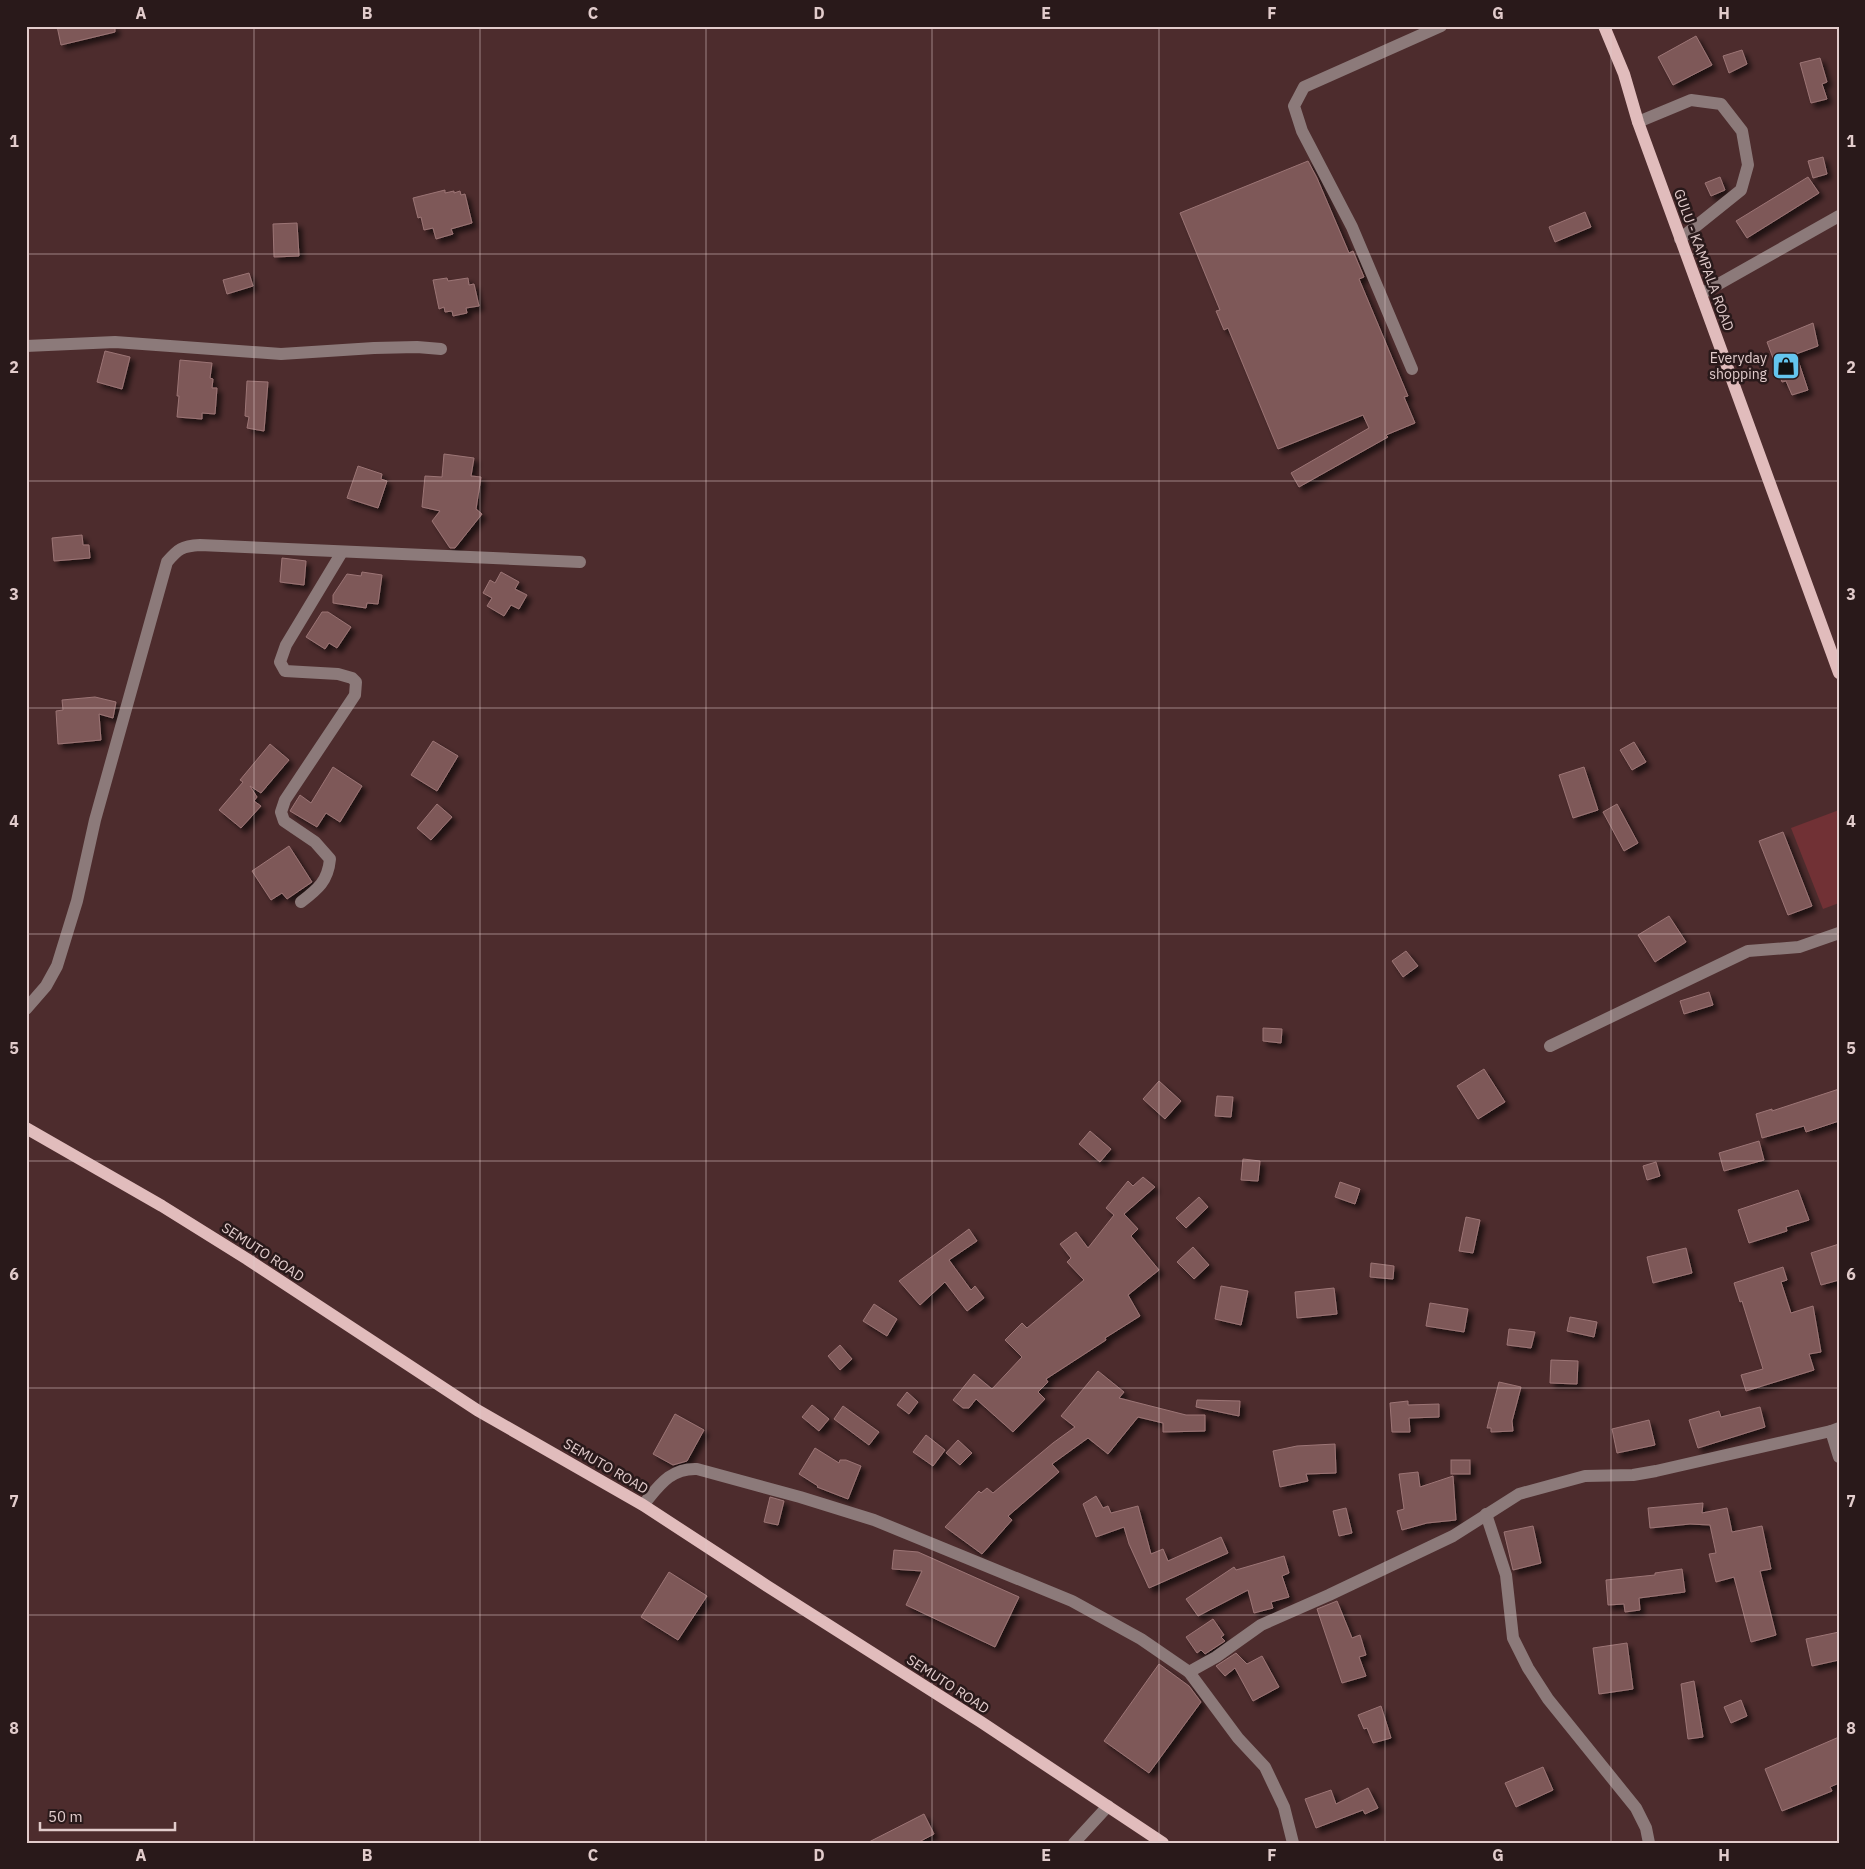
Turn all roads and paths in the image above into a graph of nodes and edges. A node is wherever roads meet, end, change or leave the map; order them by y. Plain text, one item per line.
1 (1441, 26) edge
2 (1604, 26) edge
3 (1638, 122) junction
4 (1839, 216) edge
5 (1680, 239) junction
6 (1701, 294) junction
7 (26, 346) edge
8 (441, 349) dead end
9 (1412, 369) dead end
10 (342, 552) junction
11 (580, 562) dead end
12 (1839, 673) edge
13 (301, 902) dead end
14 (1839, 933) edge
15 (26, 1009) edge
16 (1550, 1046) dead end
17 (26, 1128) edge
18 (1835, 1430) edge
19 (1839, 1457) edge
20 (643, 1505) junction
21 (1486, 1514) junction
22 (1189, 1672) junction
23 (1108, 1806) junction
24 (1074, 1843) edge
25 (1163, 1843) edge
26 (1293, 1843) edge
27 (1649, 1843) edge

1 - 9 street
2 - 3 main road, GULU - KAMPALA ROAD
3 - 5 main road, GULU - KAMPALA ROAD
3 - 5 street
4 - 6 street
5 - 6 main road, GULU - KAMPALA ROAD
6 - 12 main road, GULU - KAMPALA ROAD
7 - 8 street
10 - 11 street
10 - 13 street
10 - 15 street
14 - 16 street
17 - 20 main road, SEMUTO ROAD
18 - 19 street
18 - 21 street
20 - 22 street
20 - 23 main road, SEMUTO ROAD
21 - 22 street
21 - 27 street
22 - 26 street
23 - 24 street
23 - 25 main road, SEMUTO ROAD

